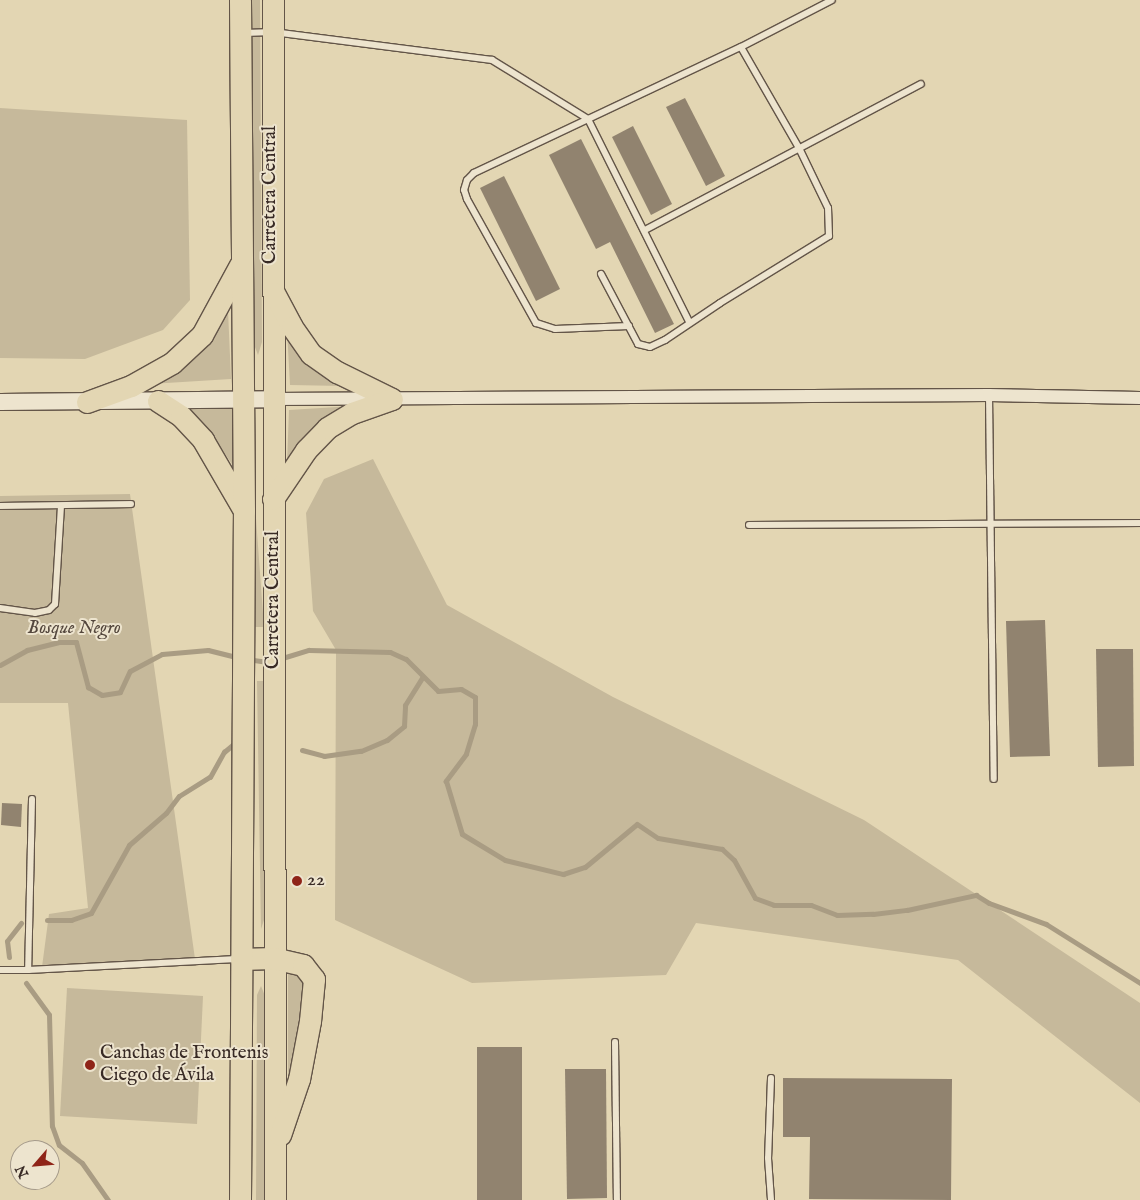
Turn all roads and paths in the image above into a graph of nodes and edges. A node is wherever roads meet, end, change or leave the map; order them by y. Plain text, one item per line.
1 (240, 0) edge
2 (273, 0) edge
3 (832, 0) edge
4 (273, 32) junction
5 (240, 34) junction
6 (741, 47) junction
7 (921, 84) dead end
8 (588, 119) junction
9 (799, 148) junction
10 (644, 230) junction
11 (244, 258) junction
12 (601, 274) dead end
13 (271, 288) junction
14 (689, 322) junction
15 (628, 326) junction
16 (989, 395) junction
17 (1140, 398) edge
18 (272, 399) junction
19 (392, 399) junction
20 (158, 401) junction
21 (244, 401) junction
22 (0, 402) edge
23 (87, 402) junction
24 (273, 499) junction
25 (131, 504) dead end
26 (0, 506) edge
27 (61, 506) junction
28 (244, 511) junction
29 (1140, 523) edge
30 (990, 524) junction
31 (748, 525) dead end
32 (0, 608) edge
33 (994, 780) dead end
34 (32, 799) dead end
35 (273, 958) junction
36 (241, 959) junction
37 (0, 970) edge
38 (28, 970) junction
39 (615, 1042) dead end
40 (771, 1078) dead end
41 (275, 1151) junction
42 (240, 1200) edge
43 (275, 1200) edge
44 (617, 1200) edge
45 (771, 1200) edge

1 - 5 highway, Carretera Central
2 - 4 highway, Carretera Central
3 - 6 lane
4 - 5 lane
4 - 8 lane
4 - 13 highway, Carretera Central
5 - 11 highway, Carretera Central
6 - 8 lane
6 - 9 lane
7 - 9 lane
8 - 10 lane
8 - 15 lane
9 - 10 lane
9 - 14 lane
10 - 14 lane
11 - 21 highway, Carretera Central
11 - 23 highway
12 - 15 lane
13 - 18 highway, Carretera Central
13 - 19 highway
14 - 15 lane
16 - 17 street
16 - 19 street
16 - 30 lane
18 - 19 street
18 - 21 street
18 - 24 highway, Carretera Central
19 - 24 highway
20 - 21 street
20 - 23 street
20 - 28 highway
21 - 28 highway, Carretera Central
22 - 23 street
24 - 35 highway, Carretera Central
25 - 27 lane
26 - 27 lane
27 - 32 lane
28 - 36 highway, Carretera Central
29 - 30 lane
30 - 31 lane
30 - 33 lane
34 - 38 lane
35 - 36 highway
35 - 41 highway, Carretera Central
35 - 41 highway
36 - 38 lane
36 - 42 highway, Carretera Central
37 - 38 lane
39 - 44 lane
40 - 45 lane
41 - 43 highway, Carretera Central

